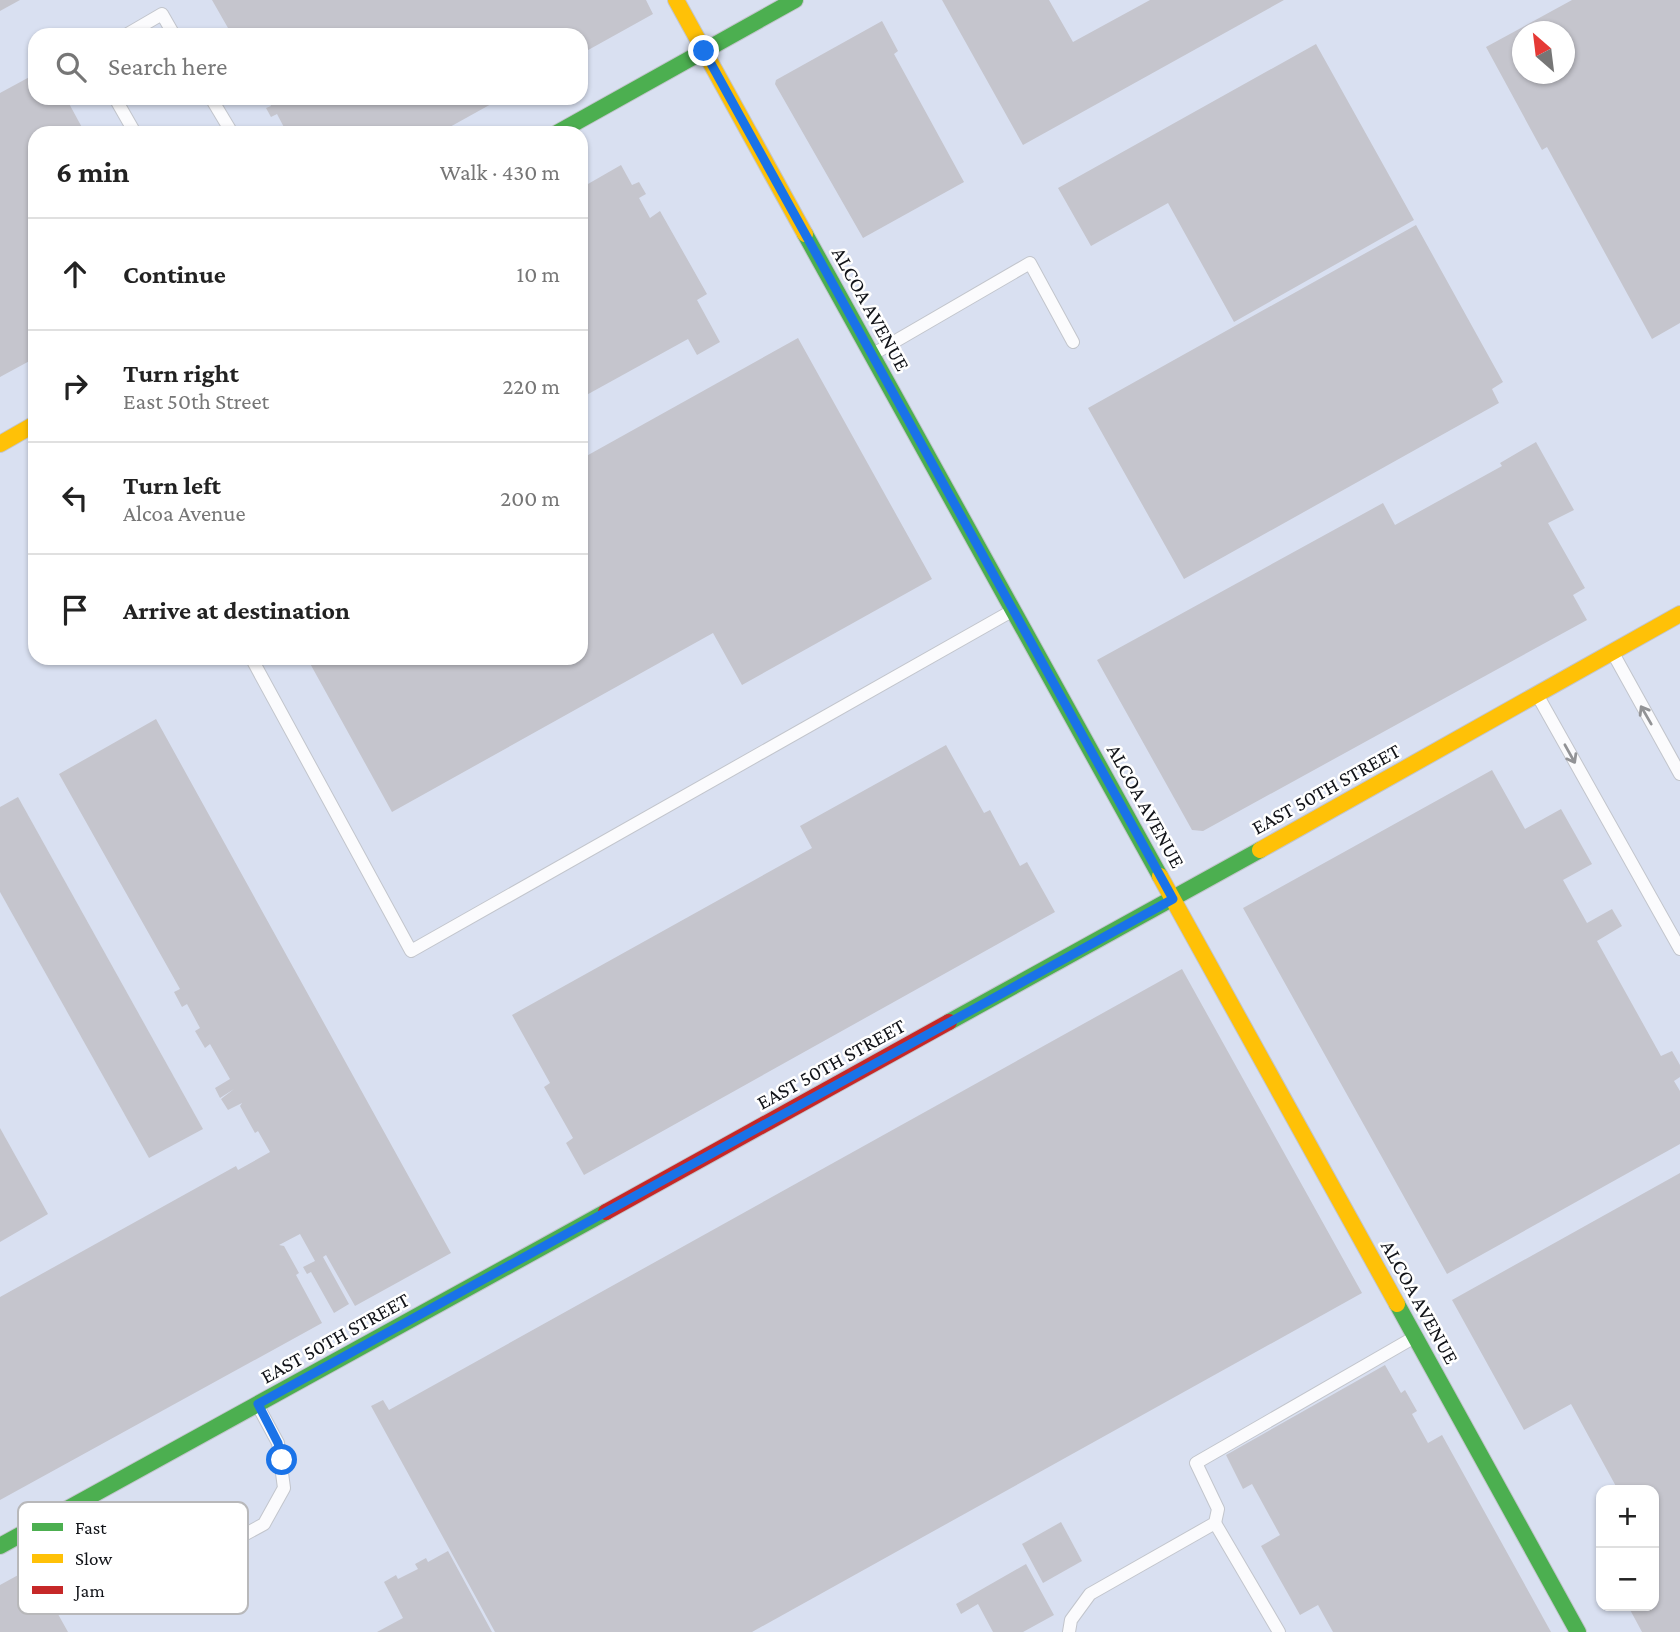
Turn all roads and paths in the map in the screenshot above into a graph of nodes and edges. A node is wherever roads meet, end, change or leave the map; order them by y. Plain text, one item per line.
1 (676, 0) edge
2 (795, 0) edge
3 (138, 28) edge
4 (170, 28) edge
5 (704, 51) junction
6 (119, 105) edge
7 (215, 105) edge
8 (131, 126) edge
9 (228, 126) edge
10 (569, 126) edge
11 (1073, 342) dead end
12 (872, 355) junction
13 (28, 428) edge
14 (0, 444) edge
15 (1014, 610) junction
16 (1680, 614) edge
17 (1613, 652) junction
18 (255, 665) edge
19 (1537, 695) junction
20 (1680, 774) edge
21 (1173, 899) junction
22 (1680, 949) edge
23 (1415, 1337) junction
24 (258, 1404) junction
25 (80, 1502) edge
26 (1215, 1523) junction
27 (248, 1533) edge
28 (18, 1536) edge
29 (0, 1546) edge
30 (1069, 1632) edge
31 (1279, 1632) edge
32 (1578, 1632) edge

1 - 5 street, ALCOA AVENUE
2 - 5 street
3 - 4 lane
5 - 10 street
5 - 12 street, ALCOA AVENUE
6 - 8 lane
7 - 9 lane
11 - 12 lane
12 - 15 street, ALCOA AVENUE
13 - 14 street
15 - 18 lane
15 - 21 street, ALCOA AVENUE
16 - 17 street, EAST 50TH STREET
17 - 19 street, EAST 50TH STREET
20 -> 17 lane
19 - 21 street, EAST 50TH STREET
19 -> 22 lane
21 - 23 street, ALCOA AVENUE
21 - 24 street, EAST 50TH STREET
23 - 26 lane
23 - 32 street, ALCOA AVENUE
24 - 25 street, EAST 50TH STREET
24 - 27 lane
26 - 30 lane
26 - 31 lane
28 - 29 street, EAST 50TH STREET

